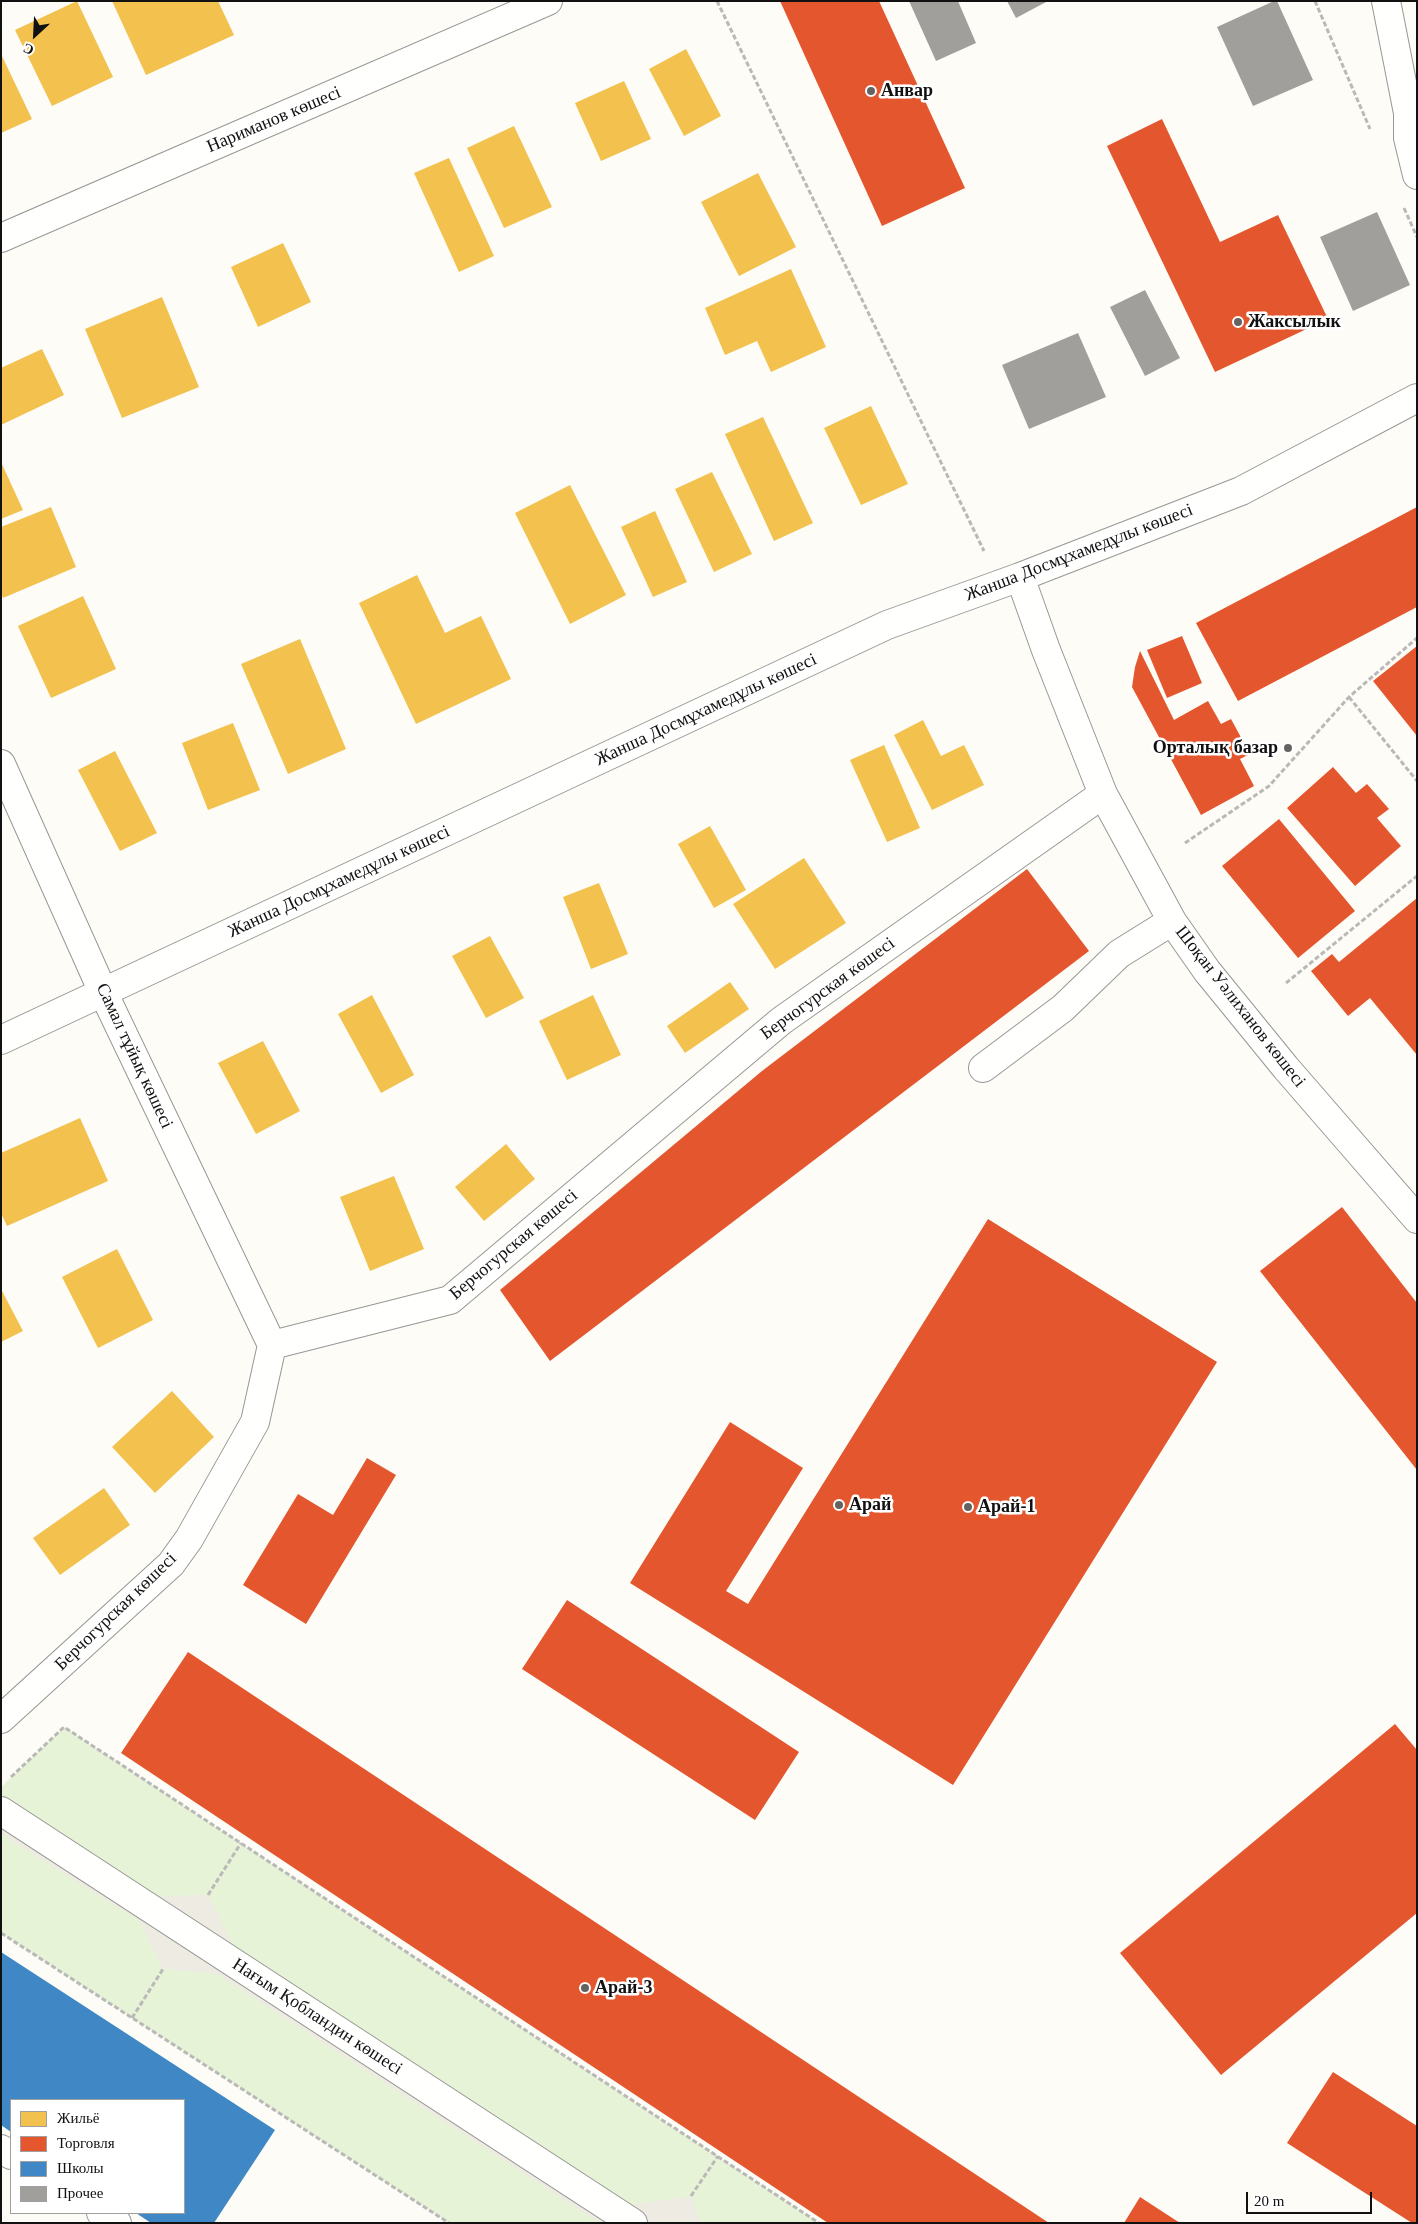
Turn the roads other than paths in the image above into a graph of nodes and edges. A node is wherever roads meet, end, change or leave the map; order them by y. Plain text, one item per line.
1 (548, 1) edge
2 (1386, 1) edge
3 (1417, 175) edge
4 (1, 238) edge
5 (1417, 398) edge
6 (1010, 580) junction
7 (1, 764) edge
8 (1103, 794) junction
9 (1172, 922) junction
10 (103, 992) junction
11 (1, 1040) edge
12 (983, 1068) dead end
13 (1417, 1219) edge
14 (272, 1345) junction
15 (1, 1719) edge
16 (1, 1811) edge
17 (103, 2214) edge
18 (117, 2223) edge
19 (633, 2223) edge

1 - 4 street, Нариманов көшесі
2 - 3 street
5 - 6 street, Жанша Досмұхамедұлы көшесі
6 - 8 street, Шоқан Уәлиханов көшесі
6 - 10 street, Жанша Досмұхамедұлы көшесі
7 - 10 street, Самал тұйық көшесі
8 - 9 street, Шоқан Уәлиханов көшесі
8 - 14 street, Берчогурская көшесі
9 - 12 street
9 - 13 street, Шоқан Уәлиханов көшесі
10 - 11 street, Жанша Досмұхамедұлы көшесі
10 - 14 street, Самал тұйық көшесі
14 - 15 street, Берчогурская көшесі
16 - 19 street, Нағым Қобландин көшесі
17 - 18 street

